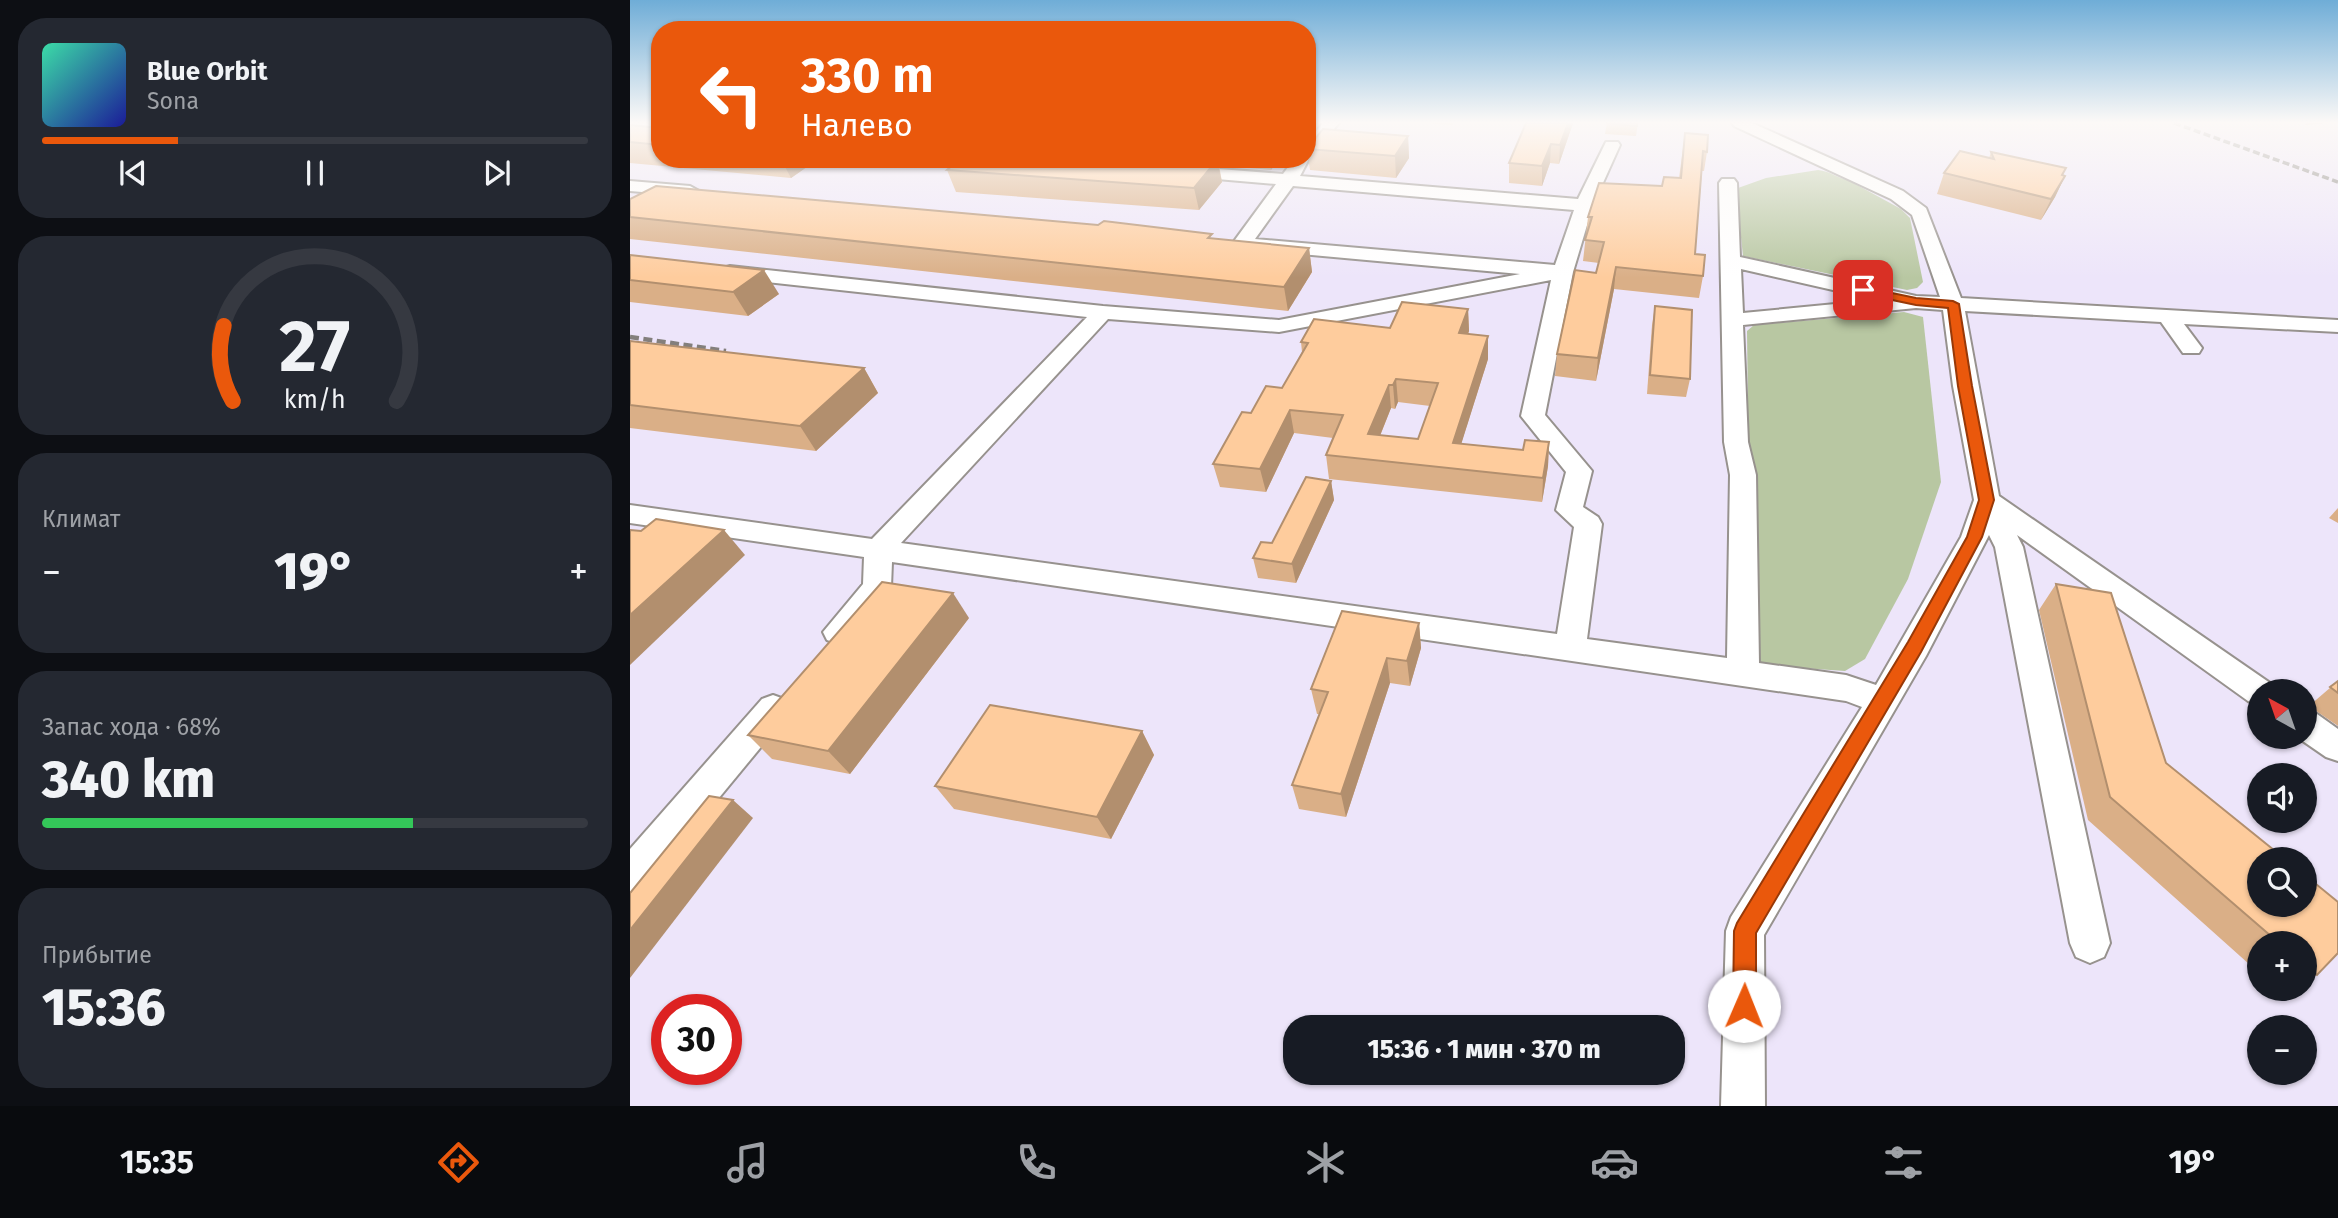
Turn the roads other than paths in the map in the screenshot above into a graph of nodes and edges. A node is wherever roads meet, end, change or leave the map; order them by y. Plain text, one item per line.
1 (1225, 175) edge
2 (1291, 175) edge
3 (1598, 175) edge
4 (1851, 175) edge
5 (1287, 180) junction
6 (1728, 183) dead end
7 (630, 186) edge
8 (713, 193) edge
9 (1584, 205) junction
10 (1217, 242) edge
11 (1242, 244) junction
12 (1731, 261) junction
13 (713, 270) edge
14 (1563, 272) junction
15 (1916, 302) junction
16 (1953, 304) junction
17 (1102, 312) junction
18 (2168, 317) junction
19 (1732, 320) junction
20 (2338, 326) edge
21 (2191, 348) dead end
22 (1987, 500) junction
23 (630, 514) edge
24 (878, 550) junction
25 (824, 649) edge
26 (1570, 650) junction
27 (1743, 673) junction
28 (2247, 684) edge
29 (789, 691) edge
30 (1882, 700) junction
31 (2317, 732) edge
32 (2338, 747) edge
33 (630, 877) edge
34 (2090, 943) dead end
35 (1743, 1106) edge

1 - 5 street
2 - 5 street
3 - 9 street
4 - 16 street
5 - 9 street
5 - 11 street
6 - 12 street
7 - 8 street
9 - 14 street
10 - 11 street
11 - 14 street
12 - 15 street
12 - 19 street
13 - 17 street
14 - 17 street
14 - 26 street
15 - 16 street
15 - 19 street
16 - 18 street
16 - 22 street
17 - 24 street
18 - 20 street
18 - 21 street
19 - 27 street
22 - 28 street
22 - 30 street
22 - 34 street
23 - 24 street
24 - 25 street
24 - 26 street
26 - 27 street
27 - 30 street
29 - 33 street
30 - 35 street
31 - 32 street

